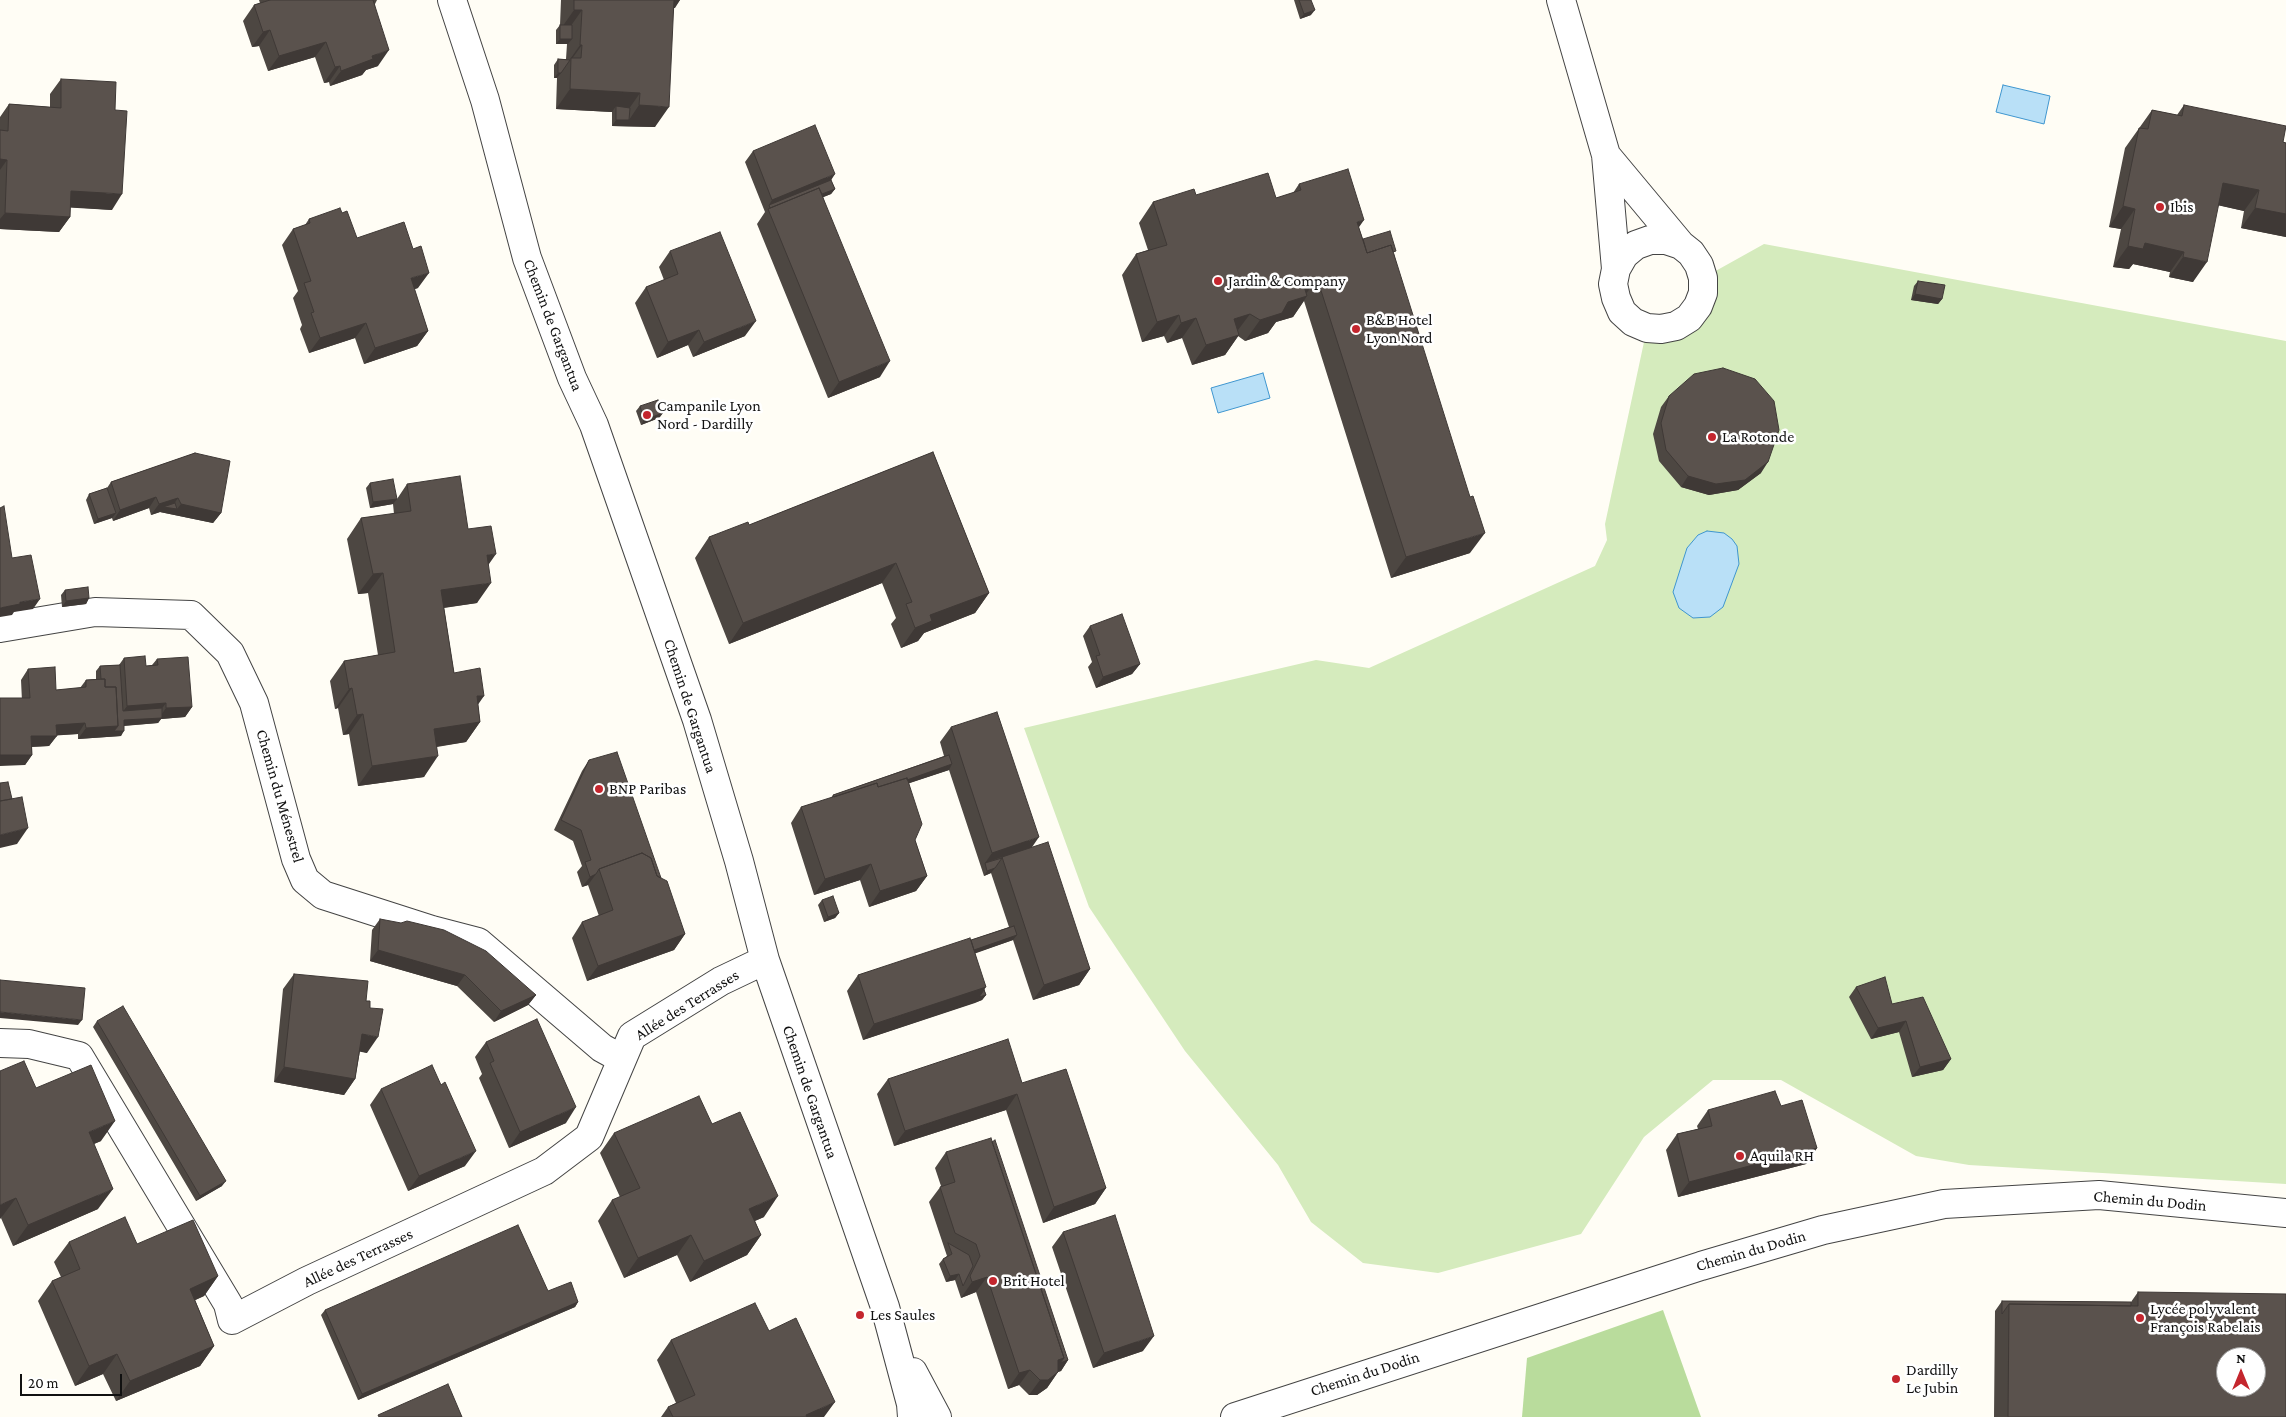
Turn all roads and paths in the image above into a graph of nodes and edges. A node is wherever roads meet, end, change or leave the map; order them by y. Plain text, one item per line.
1 (452, 0) edge
2 (1561, 0) edge
3 (1606, 155) junction
4 (1681, 245) junction
5 (1616, 269) junction
6 (0, 628) edge
7 (765, 960) junction
8 (0, 1043) edge
9 (622, 1059) junction
10 (2286, 1213) edge
11 (896, 1346) junction
12 (912, 1417) edge
13 (937, 1417) edge
14 (1236, 1417) edge

1 - 7 street, Chemin de Gargantua
2 - 3 street
3 - 4 street
3 - 5 street
4 - 5 street
4 - 5 street
6 - 9 street, Chemin du Ménestrel
7 - 9 street, Allée des Terrasses
7 - 11 street, Chemin de Gargantua
8 - 9 street, Allée des Terrasses
10 - 14 street, Chemin du Dodin
11 - 12 street, Chemin de Gargantua
11 - 13 street

